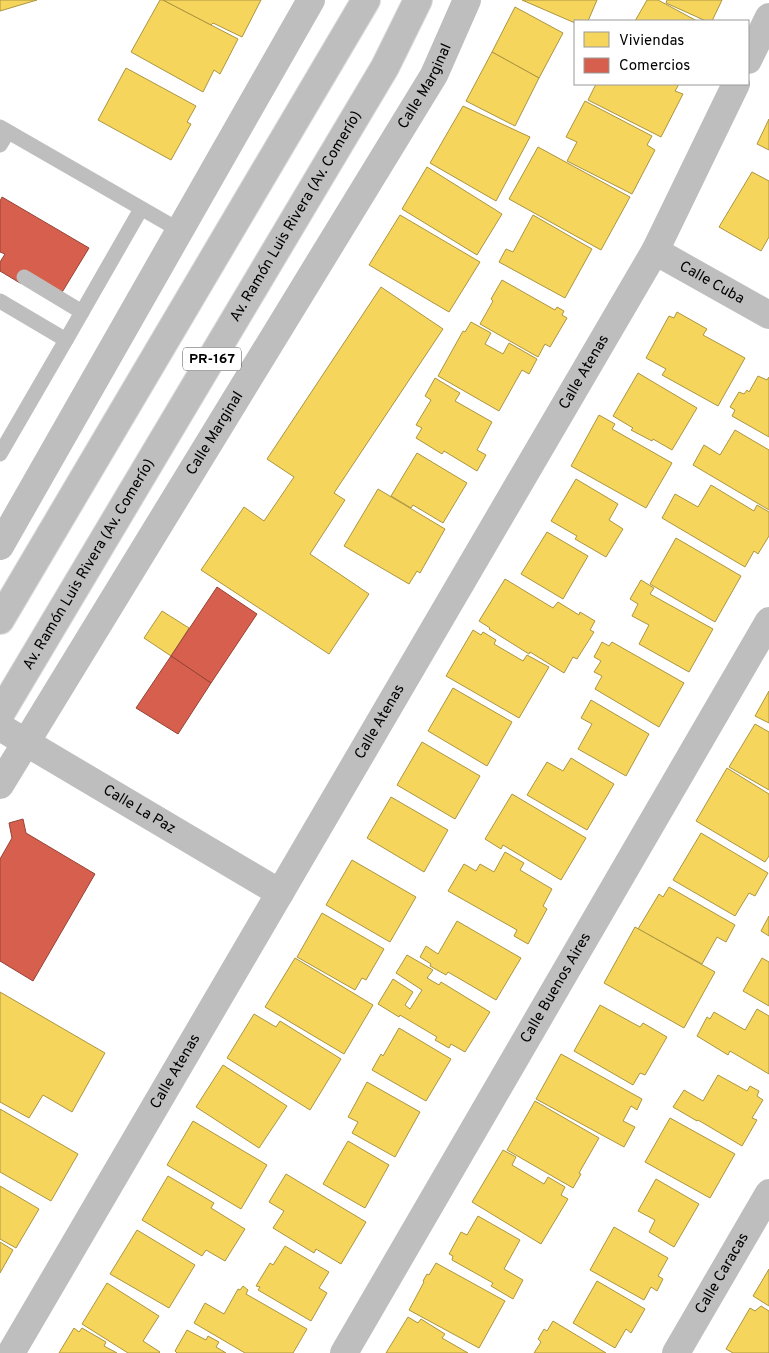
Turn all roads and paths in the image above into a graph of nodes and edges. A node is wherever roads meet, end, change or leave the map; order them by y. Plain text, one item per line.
1 (311, 0) edge
2 (366, 0) edge
3 (418, 0) edge
4 (467, 0) edge
5 (769, 16) edge
6 (749, 58) edge
7 (736, 85) edge
8 (4, 129) edge
9 (0, 145) edge
10 (141, 209) junction
11 (179, 230) junction
12 (654, 250) junction
13 (24, 277) dead end
14 (0, 301) edge
15 (82, 312) junction
16 (769, 315) edge
17 (66, 340) junction
18 (0, 454) edge
19 (4, 531) edge
20 (0, 620) edge
21 (769, 622) edge
22 (0, 714) edge
23 (0, 727) edge
24 (25, 742) junction
25 (0, 785) edge
26 (280, 894) junction
27 (769, 1193) edge
28 (11, 1353) edge
29 (344, 1353) edge
30 (676, 1353) edge

1 - 11 street
2 - 20 street, PR-167
3 - 22 street, Av. Ramón Luis Rivera (Av. Comerío) / PR-167
4 - 24 street, Calle Marginal
5 - 6 street
7 - 12 street, Calle Atenas
8 - 9 lane
8 - 10 lane
10 - 11 lane
10 - 15 lane
11 - 19 street
12 - 16 street, Calle Cuba
12 - 26 street, Calle Atenas
13 - 15 lane
14 - 17 lane
15 - 17 lane
17 - 18 lane
21 - 29 street, Calle Buenos Aires
23 - 24 street, Calle La Paz
24 - 25 street, Calle Marginal
24 - 26 street, Calle La Paz
26 - 28 street, Calle Atenas
27 - 30 street, Calle Caracas

